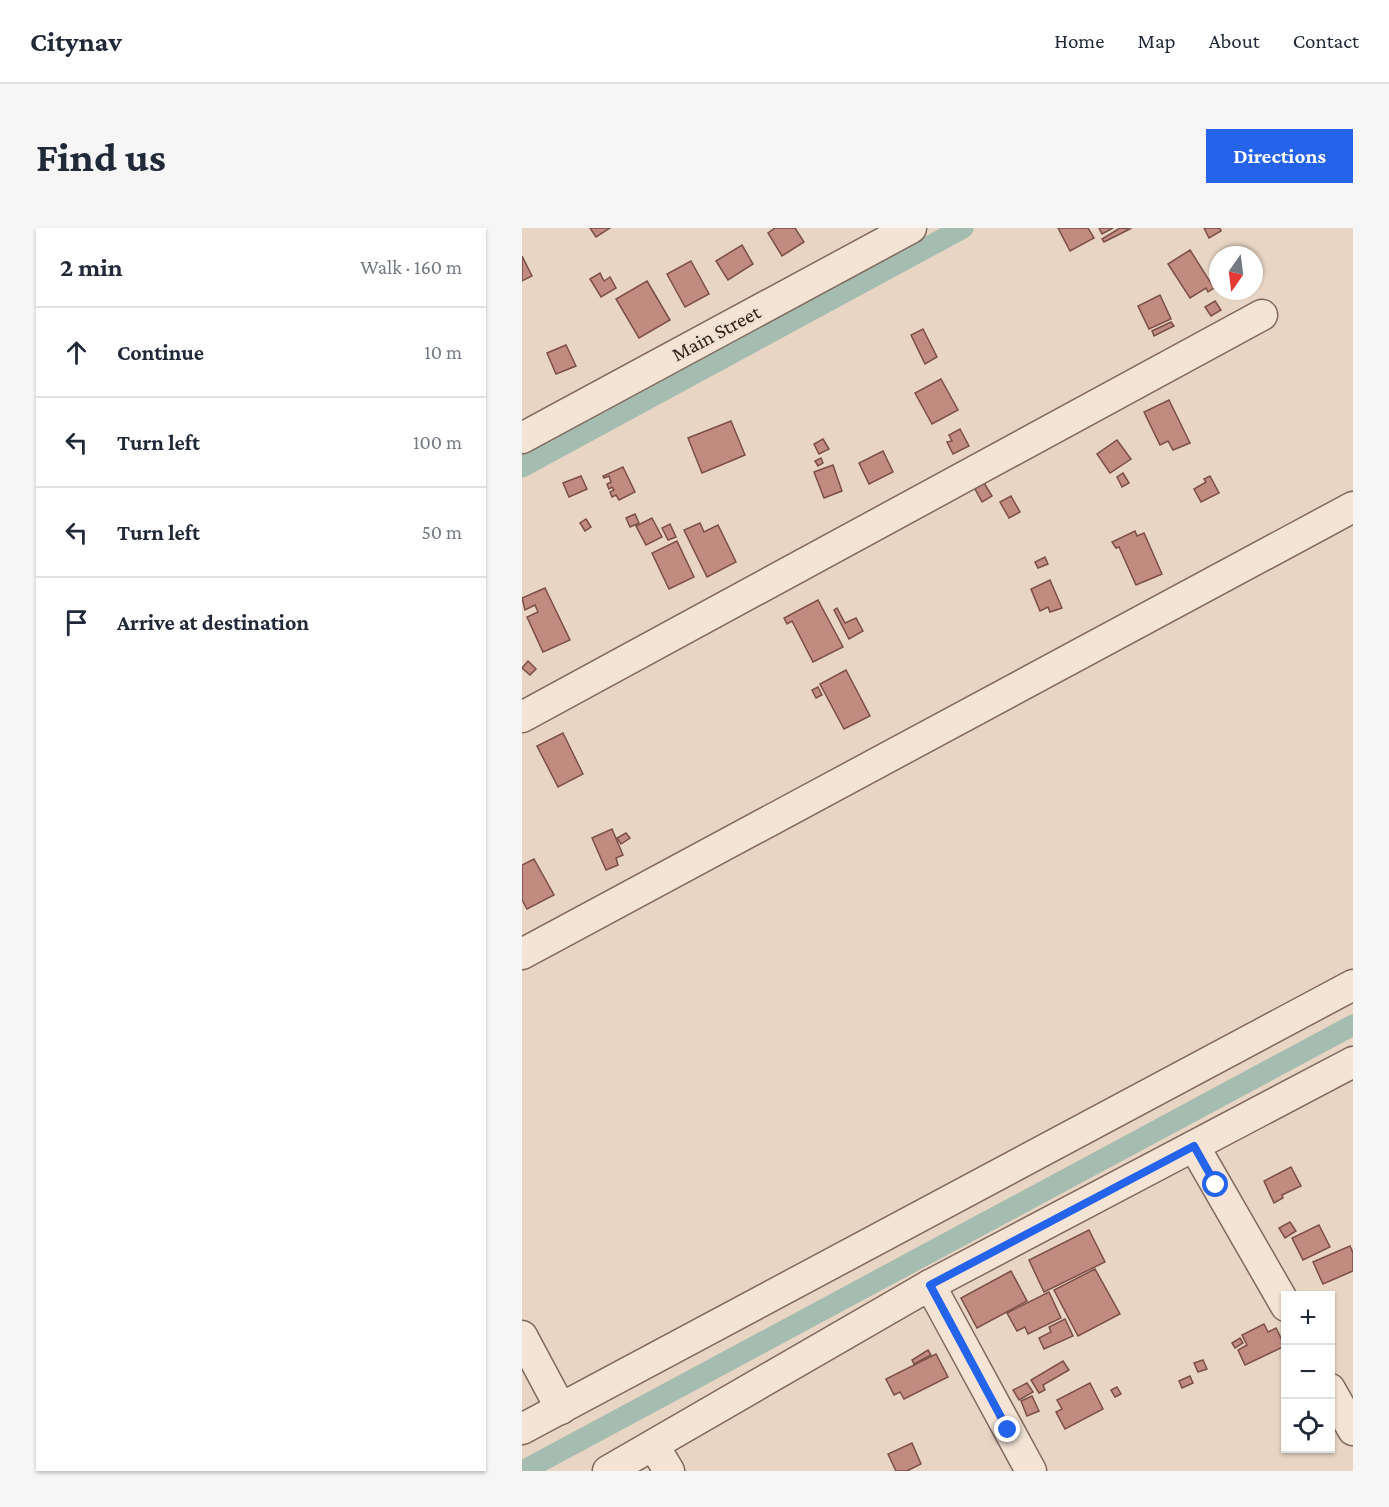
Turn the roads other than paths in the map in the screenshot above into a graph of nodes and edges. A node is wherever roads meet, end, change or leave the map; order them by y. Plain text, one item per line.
1 (911, 228) edge
2 (1262, 315) dead end
3 (522, 438) edge
4 (1353, 507) edge
5 (522, 717) edge
6 (522, 954) edge
7 (1353, 985) edge
8 (1353, 1062) edge
9 (1194, 1146) junction
10 (930, 1285) junction
11 (1281, 1297) edge
12 (522, 1336) edge
13 (1335, 1398) edge
14 (561, 1409) junction
15 (522, 1429) edge
16 (1353, 1430) edge
17 (654, 1446) junction
18 (608, 1471) edge
19 (669, 1471) edge
20 (1031, 1471) edge

1 - 3 street, Main Street
2 - 5 street
4 - 6 street
7 - 14 street
8 - 9 street
9 - 10 street
9 - 11 street
10 - 17 street
10 - 20 street
12 - 14 street
13 - 16 street
14 - 15 street
17 - 18 street
17 - 19 street

